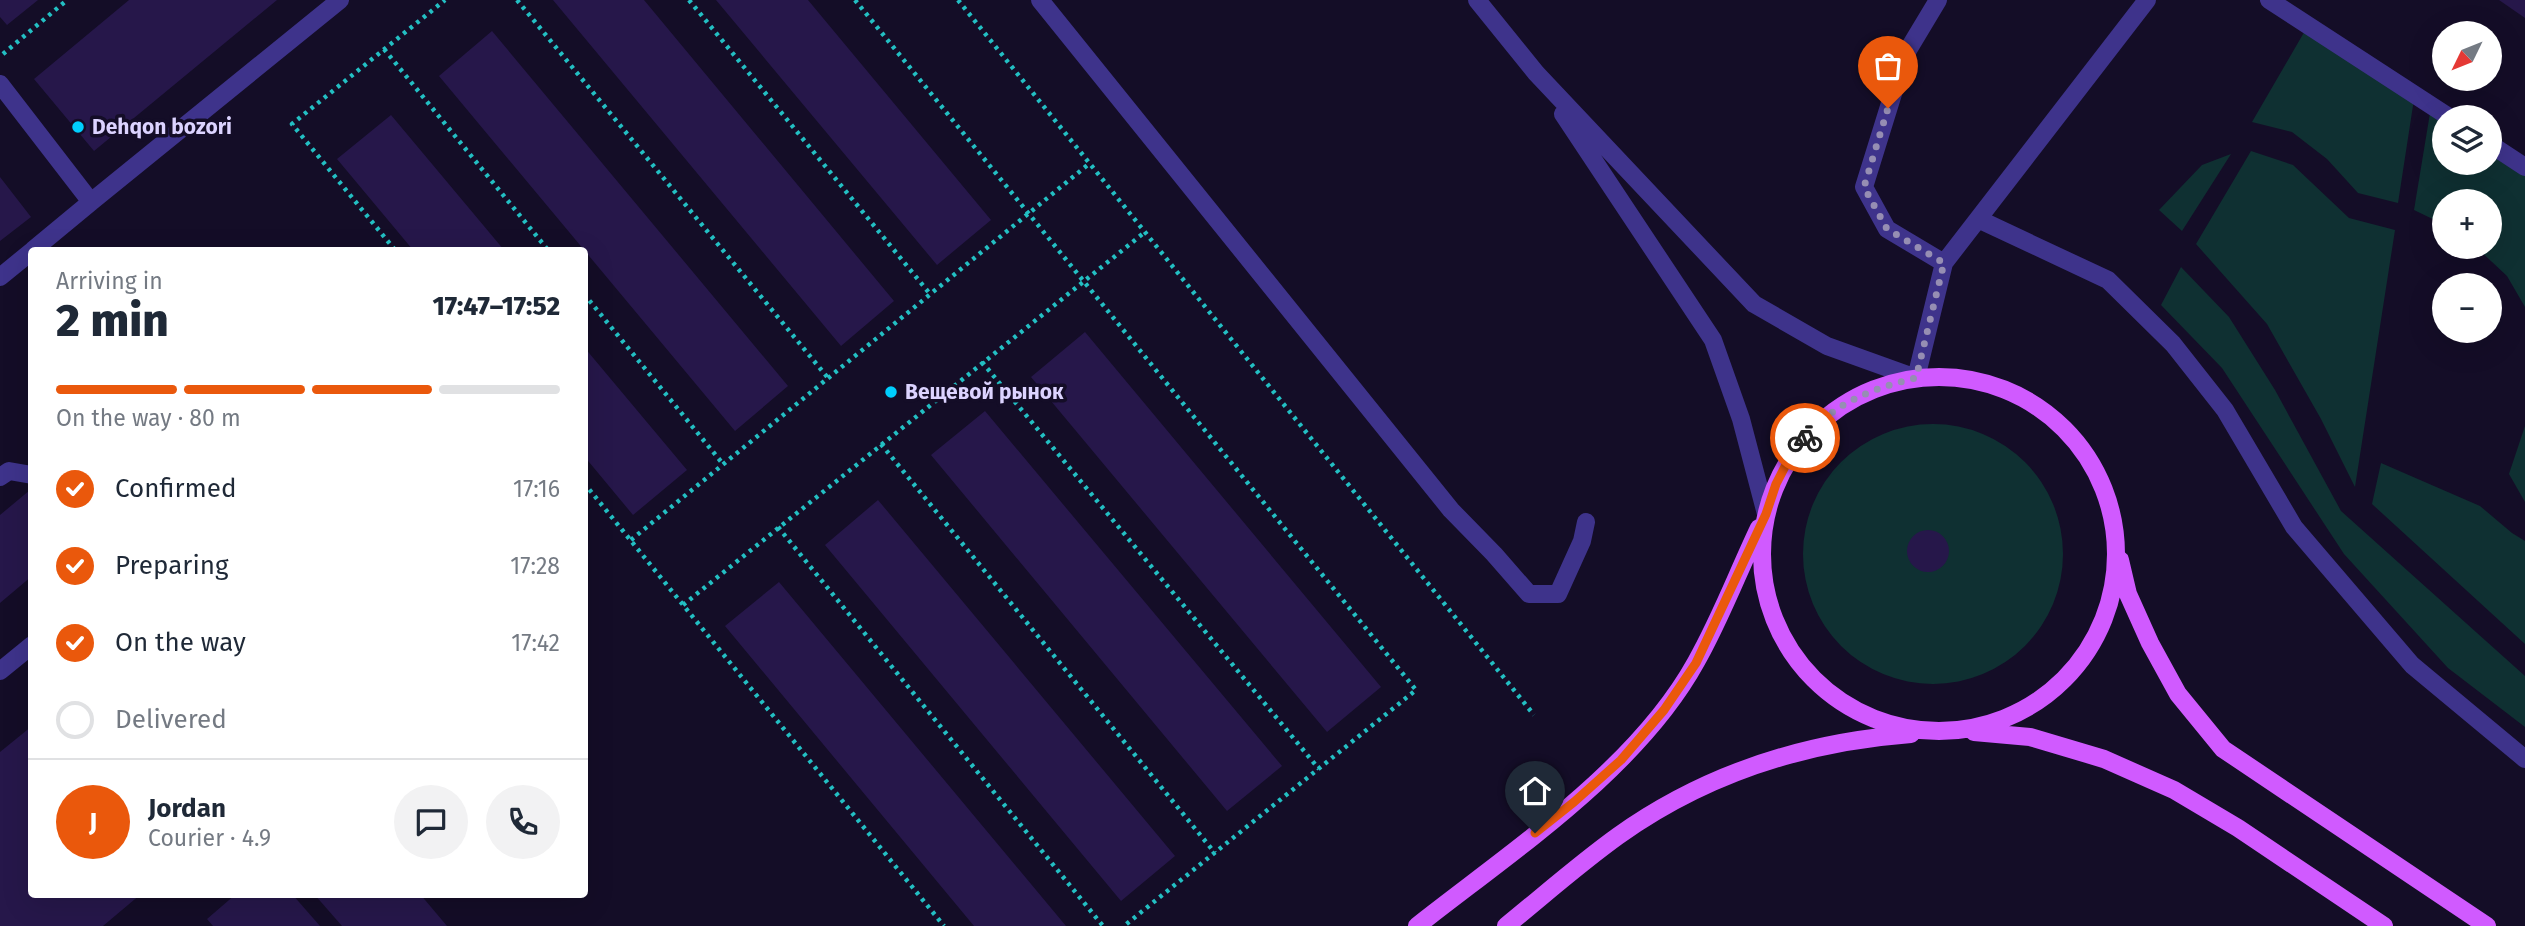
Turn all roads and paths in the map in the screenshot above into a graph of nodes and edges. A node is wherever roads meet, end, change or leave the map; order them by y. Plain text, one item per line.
1 (67, 0) edge
2 (340, 0) edge
3 (445, 0) edge
4 (517, 0) edge
5 (689, 0) edge
6 (855, 0) edge
7 (958, 0) edge
8 (1040, 0) edge
9 (1477, 0) edge
10 (1938, 0) edge
11 (2147, 0) edge
12 (2269, 0) edge
13 (384, 49) junction
14 (0, 57) edge
15 (1536, 73) junction
16 (0, 84) edge
17 (2432, 106) edge
18 (2502, 152) edge
19 (1090, 163) junction
20 (2525, 167) edge
21 (91, 202) junction
22 (1030, 215) junction
23 (1978, 219) junction
24 (1146, 232) junction
25 (37, 247) edge
26 (393, 247) edge
27 (546, 247) edge
28 (28, 254) edge
29 (1944, 263) junction
30 (0, 277) edge
31 (1083, 281) junction
32 (930, 294) junction
33 (588, 300) edge
34 (982, 362) junction
35 (828, 378) junction
36 (1916, 378) junction
37 (881, 444) junction
38 (723, 464) junction
39 (28, 474) edge
40 (0, 477) edge
41 (588, 488) edge
42 (1766, 514) junction
43 (1586, 522) dead end
44 (778, 527) junction
45 (631, 540) junction
46 (2116, 542) junction
47 (683, 605) junction
48 (28, 648) edge
49 (0, 671) edge
50 (1534, 715) dead end
51 (1948, 730) junction
52 (2525, 759) edge
53 (1319, 769) junction
54 (1215, 853) junction
55 (944, 926) edge
56 (1103, 926) edge
57 (1125, 926) edge
58 (1417, 926) edge
59 (1506, 926) edge
60 (2384, 926) edge
61 (2487, 926) edge

1 - 14 path
2 - 21 street
3 - 13 path
4 - 35 path
5 - 32 path
6 - 22 path
7 - 19 path
8 - 43 street
9 - 15 street
10 - 29 street
11 - 23 street
12 - 17 street
13 - 26 path
13 - 27 path
15 - 36 street
15 - 42 street
16 - 21 street
18 - 20 street
19 - 22 path
19 - 24 path
21 - 25 street
22 - 31 path
22 - 32 path
23 - 29 street
23 - 52 street
24 - 31 path
24 - 50 path
28 - 30 street
29 - 36 street
31 - 34 path
31 - 53 path
32 - 35 path
33 - 38 path
34 - 37 path
34 - 53 path
35 - 38 path
36 - 42 main road
36 - 46 main road
37 - 44 path
37 - 54 path
38 - 45 path
39 - 40 street
41 - 45 path
42 - 51 main road
42 - 58 main road
44 - 47 path
44 - 56 path
45 - 47 path
46 - 51 main road
46 - 61 main road
47 - 55 path
48 - 49 street
51 - 59 main road
51 - 60 main road
53 - 54 path
54 - 57 path

